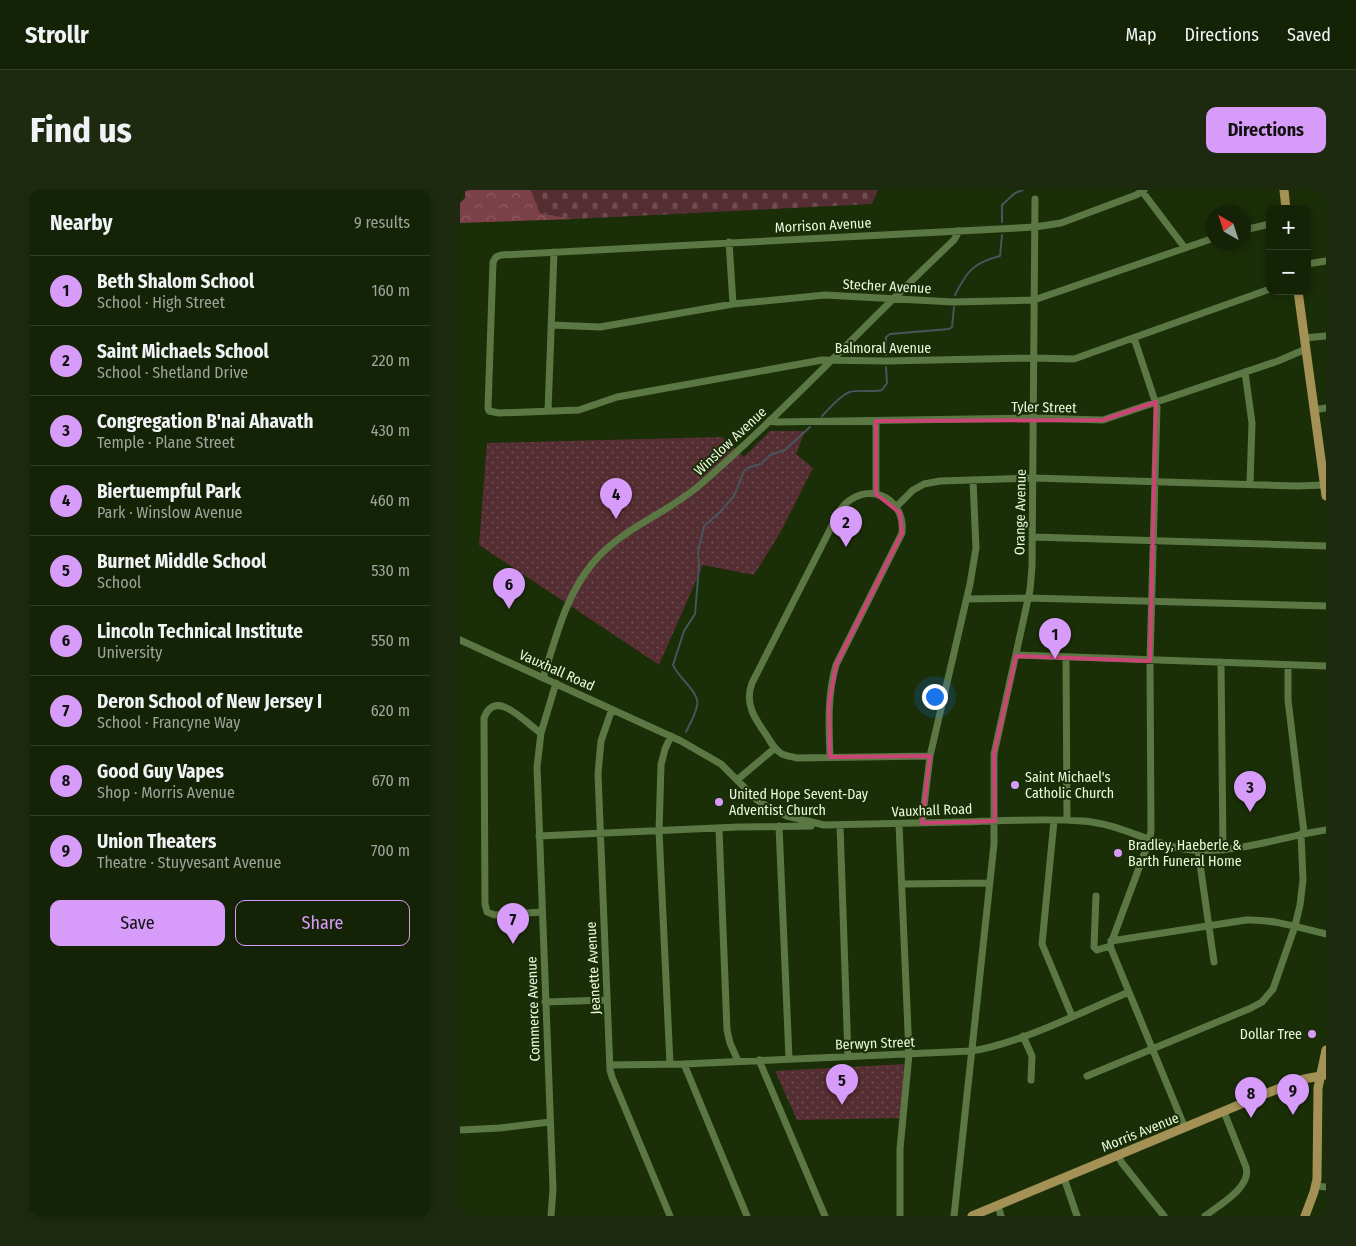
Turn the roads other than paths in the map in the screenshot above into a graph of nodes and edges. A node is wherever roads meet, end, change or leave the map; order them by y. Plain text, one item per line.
1 (1142, 190) edge
2 (1284, 190) edge
3 (1035, 198) dead end
4 (1286, 205) edge
5 (1266, 225) edge
6 (1034, 227) junction
7 (1251, 228) edge
8 (959, 231) junction
9 (1206, 241) edge
10 (729, 242) junction
11 (1185, 248) junction
12 (554, 252) junction
13 (1326, 261) edge
14 (1311, 263) edge
15 (1266, 290) edge
16 (1299, 295) edge
17 (893, 300) junction
18 (1034, 300) junction
19 (733, 304) junction
20 (552, 325) junction
21 (1326, 336) edge
22 (1134, 338) junction
23 (1304, 338) junction
24 (1306, 349) junction
25 (1034, 358) junction
26 (830, 360) junction
27 (1245, 372) junction
28 (1156, 402) junction
29 (1326, 408) edge
30 (1314, 410) junction
31 (490, 411) joint
32 (548, 411) junction
33 (1034, 418) junction
34 (770, 420) junction
35 (876, 421) junction
36 (1033, 478) junction
37 (973, 480) junction
38 (1155, 480) junction
39 (1250, 483) junction
40 (1325, 490) edge
41 (876, 494) junction
42 (896, 507) junction
43 (1033, 537) junction
44 (1153, 541) junction
45 (1326, 546) edge
46 (1028, 598) junction
47 (967, 599) junction
48 (1151, 600) junction
49 (1326, 606) edge
50 (460, 640) edge
51 (1016, 656) junction
52 (1066, 658) junction
53 (1150, 660) junction
54 (1221, 662) junction
55 (1288, 665) junction
56 (1326, 666) edge
57 (543, 678) junction
58 (556, 683) junction
59 (612, 709) junction
60 (540, 733) junction
61 (671, 736) junction
62 (775, 748) junction
63 (930, 756) junction
64 (830, 758) junction
65 (737, 780) junction
66 (1054, 820) junction
67 (1067, 820) junction
68 (995, 821) junction
69 (922, 823) junction
70 (899, 824) junction
71 (824, 825) junction
72 (840, 825) junction
73 (779, 826) junction
74 (719, 828) junction
75 (1326, 830) edge
76 (659, 831) junction
77 (599, 834) junction
78 (1302, 834) junction
79 (539, 836) junction
80 (1149, 841) junction
81 (1198, 850) junction
82 (1222, 850) junction
83 (989, 883) junction
84 (902, 884) junction
85 (1096, 896) dead end
86 (542, 912) junction
87 (1208, 926) junction
88 (1295, 926) junction
89 (1326, 934) edge
90 (1111, 943) junction
91 (1214, 962) dead end
92 (1129, 992) junction
93 (607, 1000) junction
94 (545, 1002) junction
95 (1072, 1016) junction
96 (1024, 1036) junction
97 (1152, 1048) junction
98 (1326, 1050) edge
99 (971, 1051) junction
100 (909, 1054) junction
101 (848, 1057) junction
102 (788, 1058) junction
103 (759, 1060) junction
104 (738, 1061) junction
105 (670, 1064) junction
106 (684, 1064) junction
107 (610, 1065) junction
108 (1324, 1074) edge
109 (1087, 1076) dead end
110 (1031, 1080) dead end
111 (1224, 1112) junction
112 (550, 1122) junction
113 (1184, 1128) junction
114 (460, 1130) edge
115 (1118, 1156) junction
116 (1064, 1178) junction
117 (1316, 1186) junction
118 (1326, 1187) edge
119 (998, 1205) junction
120 (551, 1216) edge
121 (670, 1216) edge
122 (747, 1216) edge
123 (825, 1216) edge
124 (900, 1216) edge
125 (954, 1216) edge
126 (972, 1216) edge
127 (1001, 1216) edge
128 (1077, 1216) edge
129 (1164, 1216) edge
130 (1206, 1216) edge
131 (1305, 1216) edge

1 - 6 street, Morrison Avenue
1 - 11 street
2 - 4 main road
3 - 6 street, Orange Avenue
5 - 7 street
6 - 8 street, Morrison Avenue
6 - 18 street, Orange Avenue
8 - 10 street, Morrison Avenue
8 - 17 street, Winslow Avenue
9 - 11 street, Stecher Avenue
10 - 12 street, Morrison Avenue
10 - 19 street
11 - 18 street, Stecher Avenue
12 - 20 street
12 - 31 street, Morrison Avenue
13 - 14 street
15 - 22 street, Balmoral Avenue
16 - 23 main road
17 - 18 street, Stecher Avenue
17 - 19 street, Stecher Avenue
17 - 26 street, Winslow Avenue
18 - 25 street, Orange Avenue
19 - 20 street, Stecher Avenue
20 - 32 street
21 - 23 street
22 - 25 street, Balmoral Avenue
22 - 28 street
23 - 24 main road
24 - 27 street, Tyler Street
24 - 30 main road
25 - 26 street, Balmoral Avenue
25 - 33 street, Orange Avenue
26 - 32 street, Balmoral Avenue
26 - 34 street, Winslow Avenue
27 - 28 street, Tyler Street
27 - 39 street
28 - 33 street, Tyler Street
28 - 38 street
29 - 30 street
30 - 40 main road
31 - 32 street, Balmoral Avenue
33 - 35 street, Tyler Street
33 - 36 street, Orange Avenue
34 - 35 street, Tyler Street
34 - 57 street, Winslow Avenue
35 - 41 street
36 - 37 street
36 - 38 street
36 - 43 street, Orange Avenue
37 - 42 street
37 - 47 street
38 - 39 street
38 - 44 street
39 - 40 street
41 - 42 street
41 - 62 street
42 - 64 street
43 - 44 street
43 - 46 street, Orange Avenue
44 - 45 street
44 - 48 street
46 - 47 street
46 - 48 street
46 - 51 street, Orange Avenue
47 - 63 street
48 - 49 street
48 - 53 street
50 - 57 street, Vauxhall Road
51 - 52 street
51 - 68 street, Orange Avenue
52 - 53 street
52 - 67 street
53 - 54 street
53 - 80 street
54 - 55 street
54 - 82 street
55 - 56 street
55 - 78 street
57 - 58 street, Vauxhall Road
58 - 59 street, Vauxhall Road
58 - 60 street, Commerce Avenue
59 - 61 street, Vauxhall Road
59 - 77 street, Jeanette Avenue
60 - 79 street, Commerce Avenue
60 - 86 street
61 - 65 street, Vauxhall Road
61 - 76 street
62 - 64 street
62 - 65 street
63 - 64 street
63 - 69 street
65 - 71 street, Vauxhall Road
66 - 67 street, Vauxhall Road
66 - 68 street, Vauxhall Road
66 - 95 street
67 - 80 street, Vauxhall Road
68 - 69 street, Vauxhall Road
68 - 83 street, Orange Avenue
69 - 70 street, Vauxhall Road
70 - 72 street, Vauxhall Road
70 - 84 street
71 - 72 street, Vauxhall Road
71 - 73 street
72 - 101 street
73 - 74 street
73 - 102 street
74 - 76 street
74 - 104 street
75 - 78 street, Vauxhall Road
76 - 77 street
76 - 105 street
77 - 79 street
77 - 93 street, Jeanette Avenue
78 - 82 street, Vauxhall Road
78 - 88 street
79 - 86 street, Commerce Avenue
80 - 81 street, Vauxhall Road
80 - 90 street
81 - 82 street, Vauxhall Road
81 - 87 street
83 - 84 street
83 - 99 street, Orange Avenue
84 - 100 street
85 - 90 street
86 - 94 street, Commerce Avenue
87 - 88 street
87 - 90 street
87 - 91 street
88 - 89 street
88 - 97 street
90 - 92 street
92 - 95 street, Berwyn Street
92 - 97 street
93 - 94 street
93 - 107 street, Jeanette Avenue
94 - 112 street, Commerce Avenue
95 - 96 street, Berwyn Street
96 - 99 street, Berwyn Street
96 - 110 street
97 - 109 street
97 - 113 street
98 - 108 main road
99 - 100 street, Berwyn Street
99 - 125 street, Orange Avenue
100 - 101 street, Berwyn Street
100 - 124 street
101 - 102 street, Berwyn Street
102 - 103 street, Berwyn Street
103 - 104 street, Berwyn Street
103 - 123 street
104 - 106 street, Berwyn Street
105 - 106 street, Berwyn Street
105 - 107 street, Berwyn Street
106 - 122 street
107 - 121 street, Jeanette Avenue
108 - 111 main road, Morris Avenue
108 - 117 main road
111 - 113 main road, Morris Avenue
111 - 130 street
112 - 114 street
112 - 120 street, Commerce Avenue
113 - 115 main road, Morris Avenue
115 - 116 main road, Morris Avenue
115 - 129 street
116 - 119 main road, Morris Avenue
116 - 128 street
117 - 118 street
117 - 131 main road
119 - 126 main road, Morris Avenue
119 - 127 street

